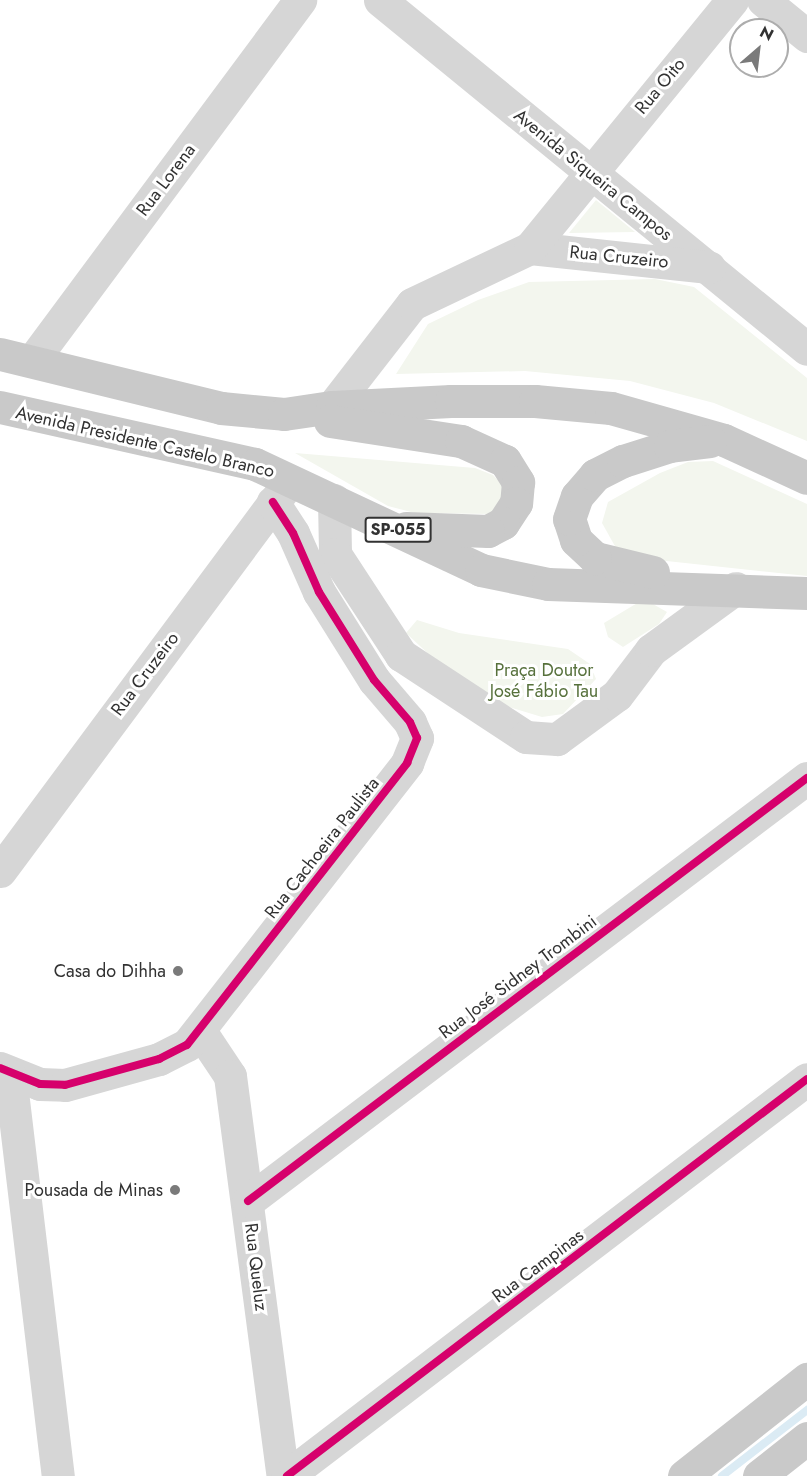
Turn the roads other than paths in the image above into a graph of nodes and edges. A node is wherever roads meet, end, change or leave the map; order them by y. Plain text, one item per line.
1 (300, 0) edge
2 (380, 0) edge
3 (732, 0) edge
4 (763, 0) edge
5 (807, 36) edge
6 (587, 173) junction
7 (530, 248) junction
8 (709, 267) junction
9 (807, 349) edge
10 (0, 354) edge
11 (32, 361) junction
12 (0, 407) edge
13 (332, 407) junction
14 (284, 414) junction
15 (724, 440) junction
16 (807, 478) edge
17 (283, 490) junction
18 (334, 500) junction
19 (392, 527) junction
20 (727, 588) junction
21 (807, 593) edge
22 (807, 778) edge
23 (0, 871) edge
24 (200, 1031) junction
25 (5, 1072) edge
26 (807, 1079) edge
27 (248, 1201) junction
28 (807, 1379) edge
29 (807, 1438) edge
30 (58, 1476) edge
31 (283, 1476) edge
32 (287, 1476) edge
33 (684, 1476) edge
34 (759, 1476) edge

1 - 11 street, Rua Lorena
2 - 6 street, Avenida Siqueira Campos
3 - 6 street, Rua Oito
4 - 5 street
6 - 7 street, Rua Oito
6 - 8 street, Avenida Siqueira Campos
7 - 8 street, Rua Cruzeiro
7 - 13 street
8 - 9 street, Avenida Siqueira Campos
10 - 11 main road, SP-055
11 - 14 main road, SP-055
12 - 17 main road, Avenida Presidente Castelo Branco / SP-055
13 - 14 main road, SP-055
13 - 15 main road, SP-055
14 - 19 main road, SP-055
15 - 16 main road, SP-055
15 - 20 main road, SP-055
17 - 18 main road, Avenida Presidente Castelo Branco / SP-055
17 - 23 street, Rua Cruzeiro
17 - 24 street, Rua Cachoeira Paulista
18 - 19 main road, Avenida Presidente Castelo Branco / SP-055
18 - 20 street
19 - 20 main road, Avenida Presidente Castelo Branco / SP-055
20 - 21 main road, Avenida Presidente Castelo Branco / SP-055
22 - 27 street, Rua José Sidney Trombini
24 - 25 street, Rua Cachoeira Paulista
24 - 27 street, Rua Queluz
25 - 30 street
26 - 32 street, Rua Campinas
27 - 31 street, Rua Queluz
28 - 33 main road
29 - 34 main road

